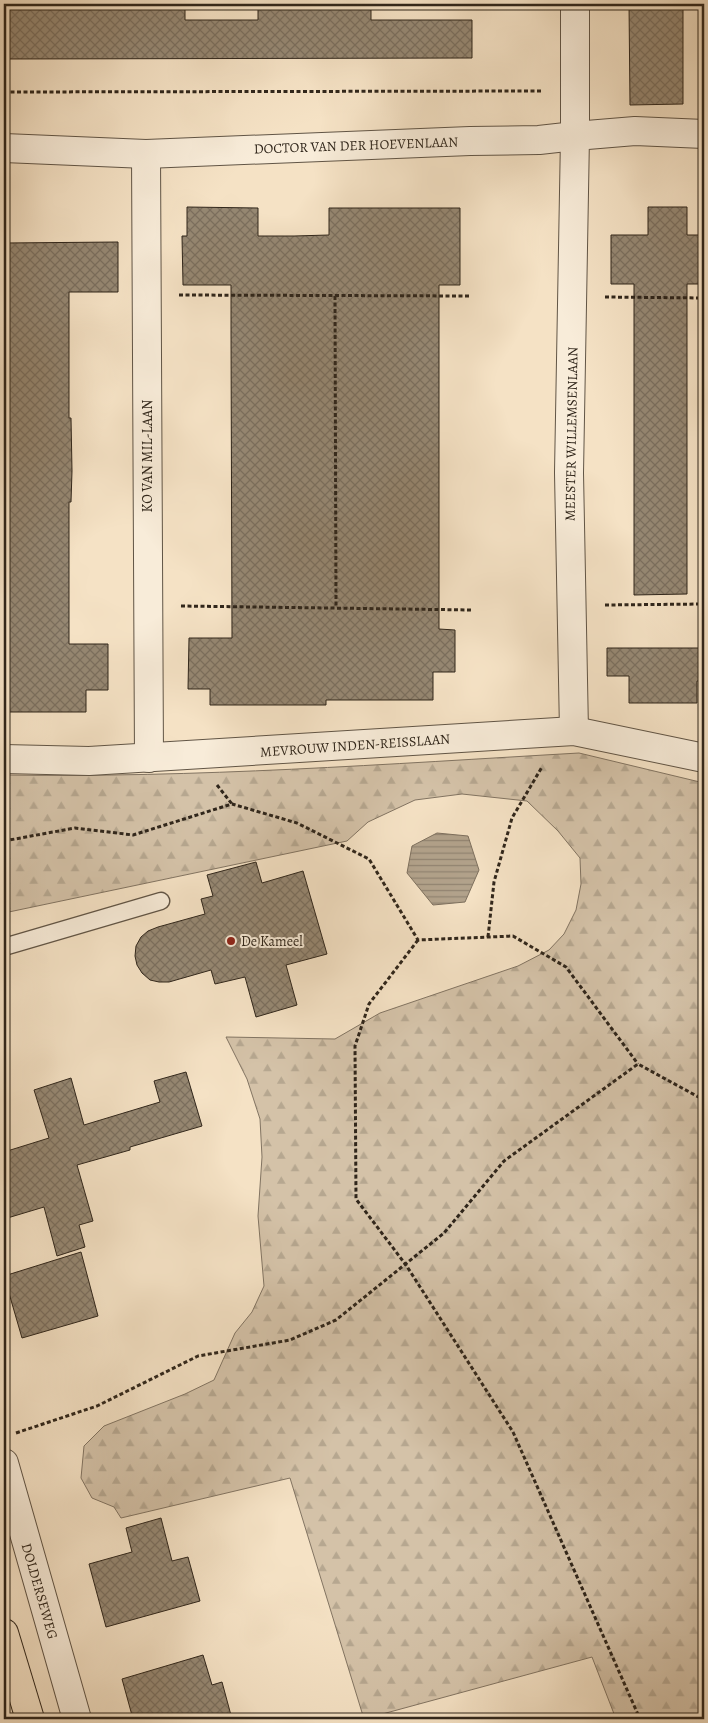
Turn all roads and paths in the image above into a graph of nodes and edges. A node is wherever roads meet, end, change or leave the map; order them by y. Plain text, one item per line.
1 (575, 4) edge
2 (575, 91) junction
3 (4, 92) edge
4 (704, 134) edge
5 (575, 136) junction
6 (4, 148) edge
7 (146, 154) junction
8 (146, 295) junction
9 (335, 296) junction
10 (471, 296) dead end
11 (573, 297) junction
12 (704, 298) edge
13 (704, 604) edge
14 (572, 605) junction
15 (336, 607) junction
16 (148, 608) junction
17 (473, 610) dead end
18 (574, 731) junction
19 (4, 758) edge
20 (149, 758) junction
21 (704, 758) edge
22 (4, 841) edge
23 (161, 901) dead end
24 (488, 937) junction
25 (418, 940) junction
26 (4, 947) edge
27 (638, 1064) junction
28 (704, 1100) edge
29 (406, 1265) junction
30 (13, 1434) dead end
31 (4, 1463) edge
32 (4, 1633) edge
33 (30, 1719) edge
34 (77, 1719) edge
35 (640, 1719) edge

1 - 2 street
2 - 3 path
2 - 5 street
4 - 5 street, DOCTOR VAN DER HOEVENLAAN
5 - 7 street, DOCTOR VAN DER HOEVENLAAN
5 - 11 street, MEESTER WILLEMSENLAAN
6 - 7 street, DOCTOR VAN DER HOEVENLAAN
7 - 8 street, KO VAN MIL-LAAN
8 - 9 path
8 - 16 street, KO VAN MIL-LAAN
9 - 10 path
9 - 15 path
11 - 12 path
11 - 14 street, MEESTER WILLEMSENLAAN
13 - 14 path
14 - 18 street, MEESTER WILLEMSENLAAN
15 - 16 path
15 - 17 path
16 - 20 street, KO VAN MIL-LAAN
18 - 20 street, MEVROUW INDEN-REISSLAAN
18 - 21 street, MEVROUW INDEN-REISSLAAN
18 - 24 path
19 - 20 street, MEVROUW INDEN-REISSLAAN
22 - 25 path
23 - 26 lane
24 - 25 path
24 - 27 path
25 - 29 path
27 - 28 path
27 - 29 path
29 - 30 path
29 - 35 path
31 - 34 street, DOLDERSEWEG
32 - 33 main road

